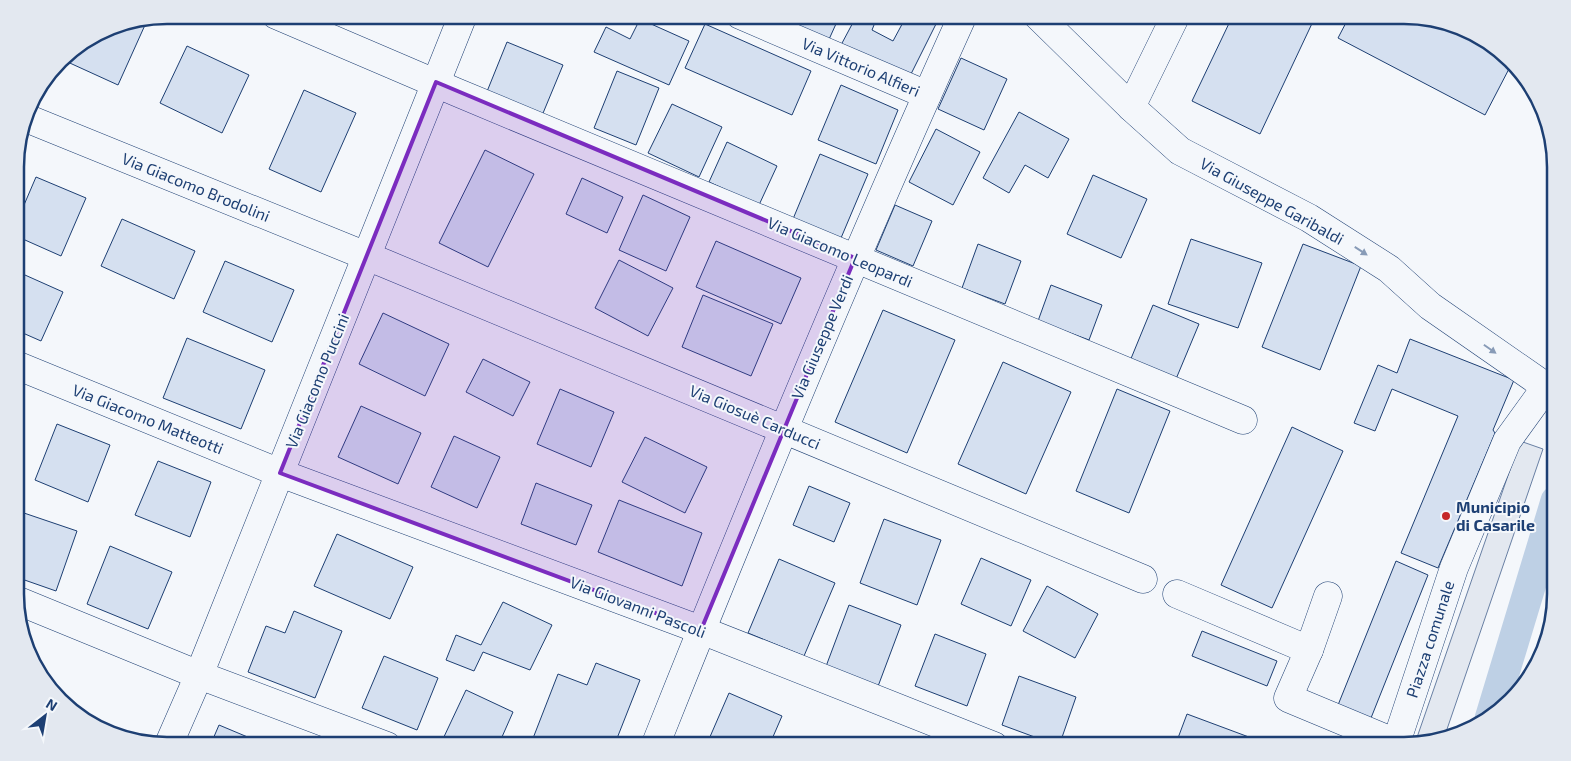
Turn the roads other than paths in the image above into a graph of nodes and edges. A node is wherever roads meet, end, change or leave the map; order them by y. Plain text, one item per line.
1 (297, 24) edge
2 (459, 24) edge
3 (761, 24) edge
4 (960, 24) edge
5 (1046, 24) edge
6 (1172, 24) edge
7 (436, 82) junction
8 (927, 96) junction
9 (1131, 107) junction
10 (32, 121) edge
11 (367, 257) junction
12 (855, 258) junction
13 (24, 368) edge
14 (1547, 387) edge
15 (1547, 395) edge
16 (1243, 420) dead end
17 (783, 428) junction
18 (280, 472) junction
19 (1143, 579) dead end
20 (1177, 594) dead end
21 (1328, 596) dead end
22 (24, 603) edge
23 (701, 630) junction
24 (1309, 650) junction
25 (199, 675) junction
26 (172, 737) edge
27 (363, 737) edge
28 (659, 737) edge
29 (971, 737) edge
30 (1382, 737) edge
31 (1398, 737) edge

1 - 7 street, Via Giacomo Leopardi
2 - 7 street, Via Giacomo Puccini
3 - 8 street, Via Vittorio Alfieri
4 - 8 street, Via Giuseppe Verdi
5 - 9 street, Via Giuseppe Garibaldi
6 - 9 street
7 - 11 street, Via Giacomo Puccini
7 - 12 street, Via Giacomo Leopardi
8 - 12 street, Via Giuseppe Verdi
9 -> 14 street, Via Giuseppe Garibaldi
10 - 11 street, Via Giacomo Brodolini
11 - 17 street, Via Giosuè Carducci
11 - 18 street, Via Giacomo Puccini
12 - 16 street, Via Giacomo Leopardi
12 - 17 street, Via Giuseppe Verdi
13 - 18 street, Via Giacomo Matteotti
15 - 31 street, Piazza comunale
17 - 19 street, Via Giosuè Carducci
17 - 23 street, Via Giuseppe Verdi
18 - 23 street, Via Giovanni Pascoli
18 - 25 street, Via Giacomo Puccini
20 - 24 street
21 - 24 street
22 - 25 street
23 - 28 street, Via Giuseppe Verdi
23 - 29 street, Via Giovanni Pascoli
24 - 30 street, Piazza comunale
25 - 26 street, Via Giacomo Puccini
25 - 27 street

